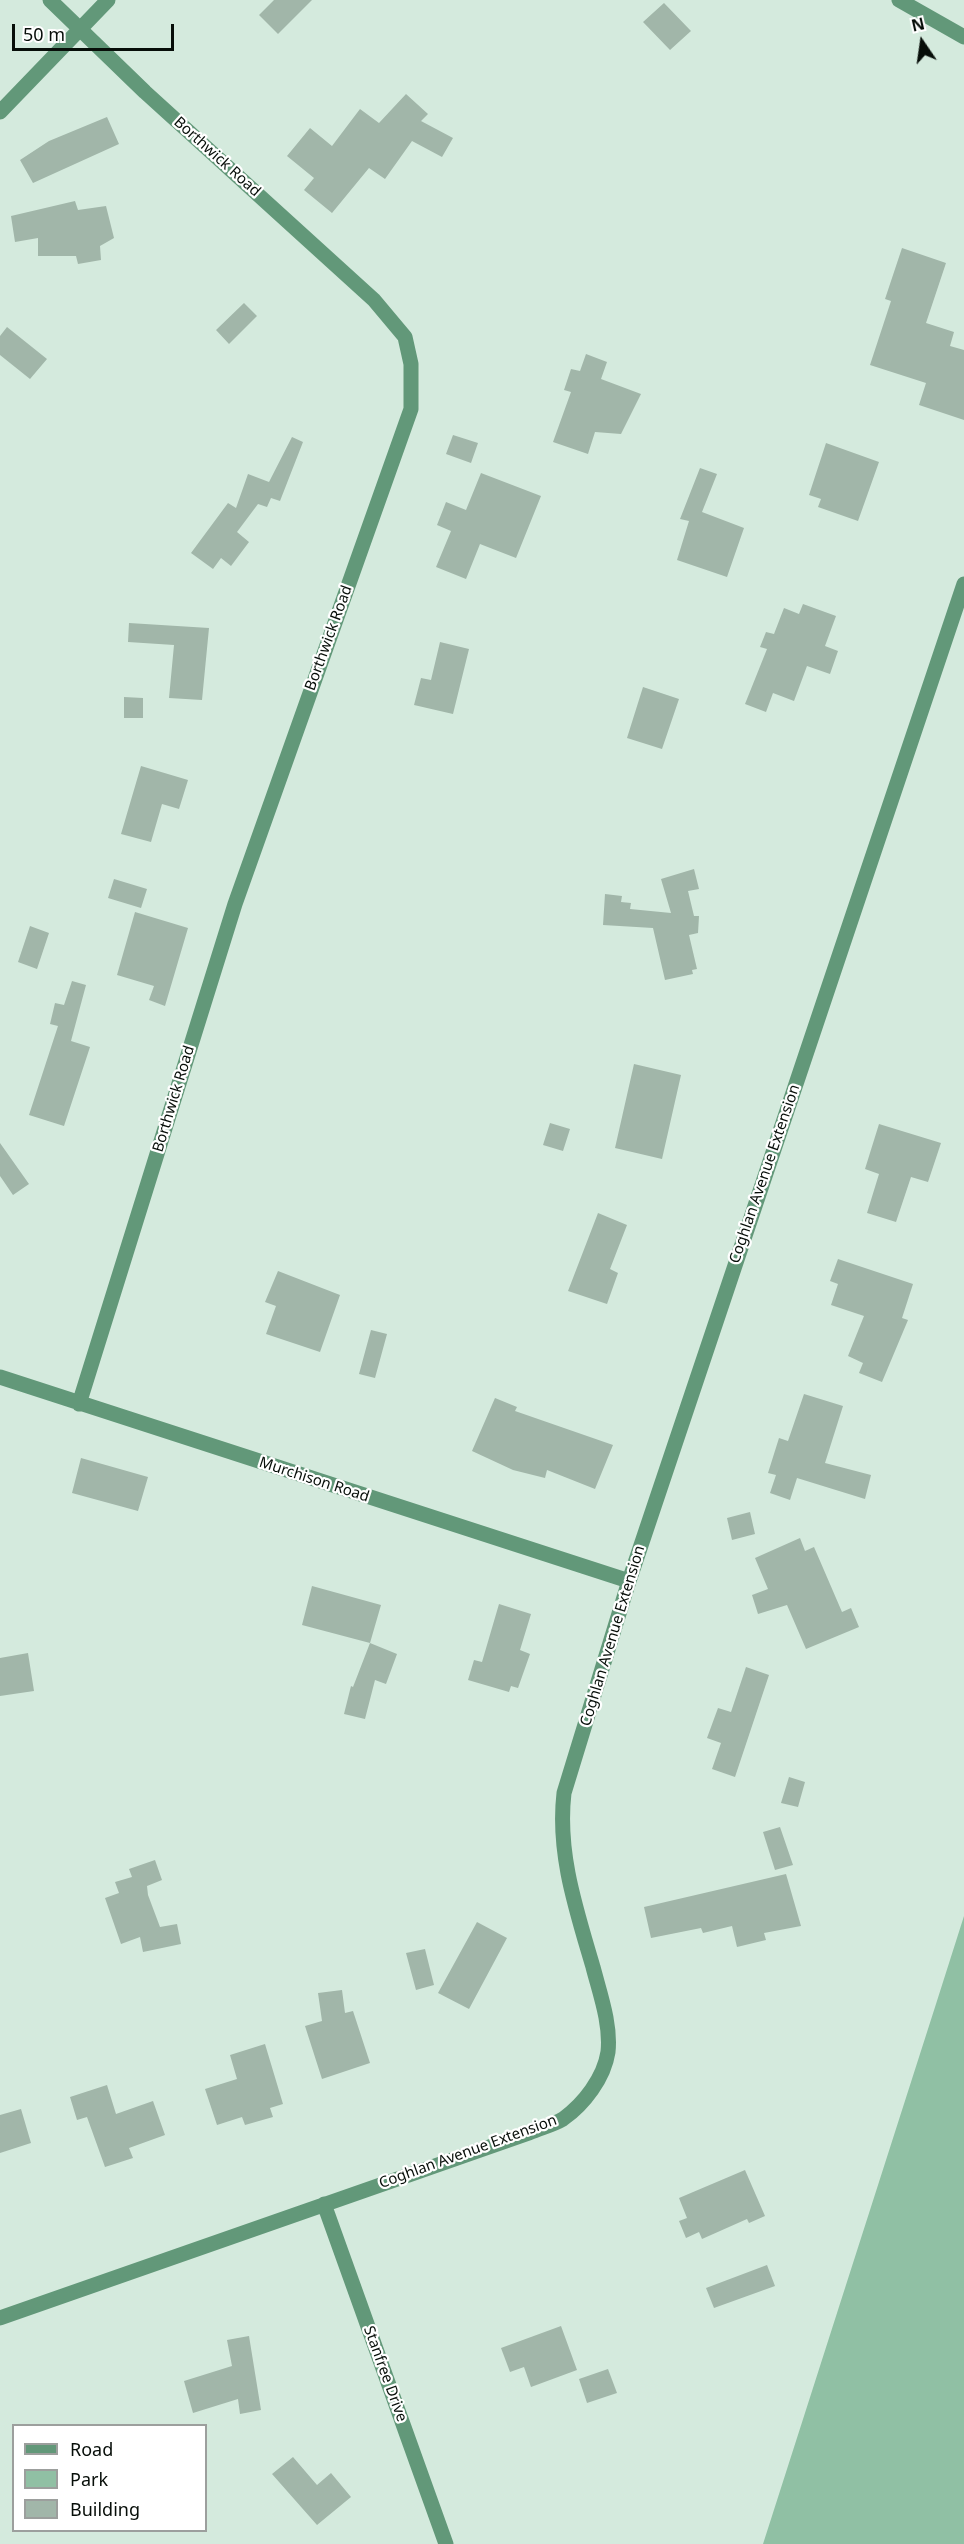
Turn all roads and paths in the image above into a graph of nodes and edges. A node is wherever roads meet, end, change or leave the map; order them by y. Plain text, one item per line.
1 (50, 0) edge
2 (108, 0) edge
3 (899, 0) edge
4 (80, 29) junction
5 (964, 38) edge
6 (0, 112) edge
7 (964, 584) edge
8 (0, 1377) edge
9 (79, 1404) junction
10 (629, 1581) junction
11 (324, 2204) junction
12 (0, 2318) edge
13 (446, 2544) edge

1 - 4 street, Borthwick Road
2 - 4 street
3 - 5 street
4 - 6 street
4 - 9 street, Borthwick Road
7 - 10 street, Coghlan Avenue Extension
8 - 9 street, Murchison Road
9 - 10 street, Murchison Road
10 - 11 street, Coghlan Avenue Extension
11 - 12 street, Coghlan Avenue Extension
11 - 13 street, Stanfree Drive

